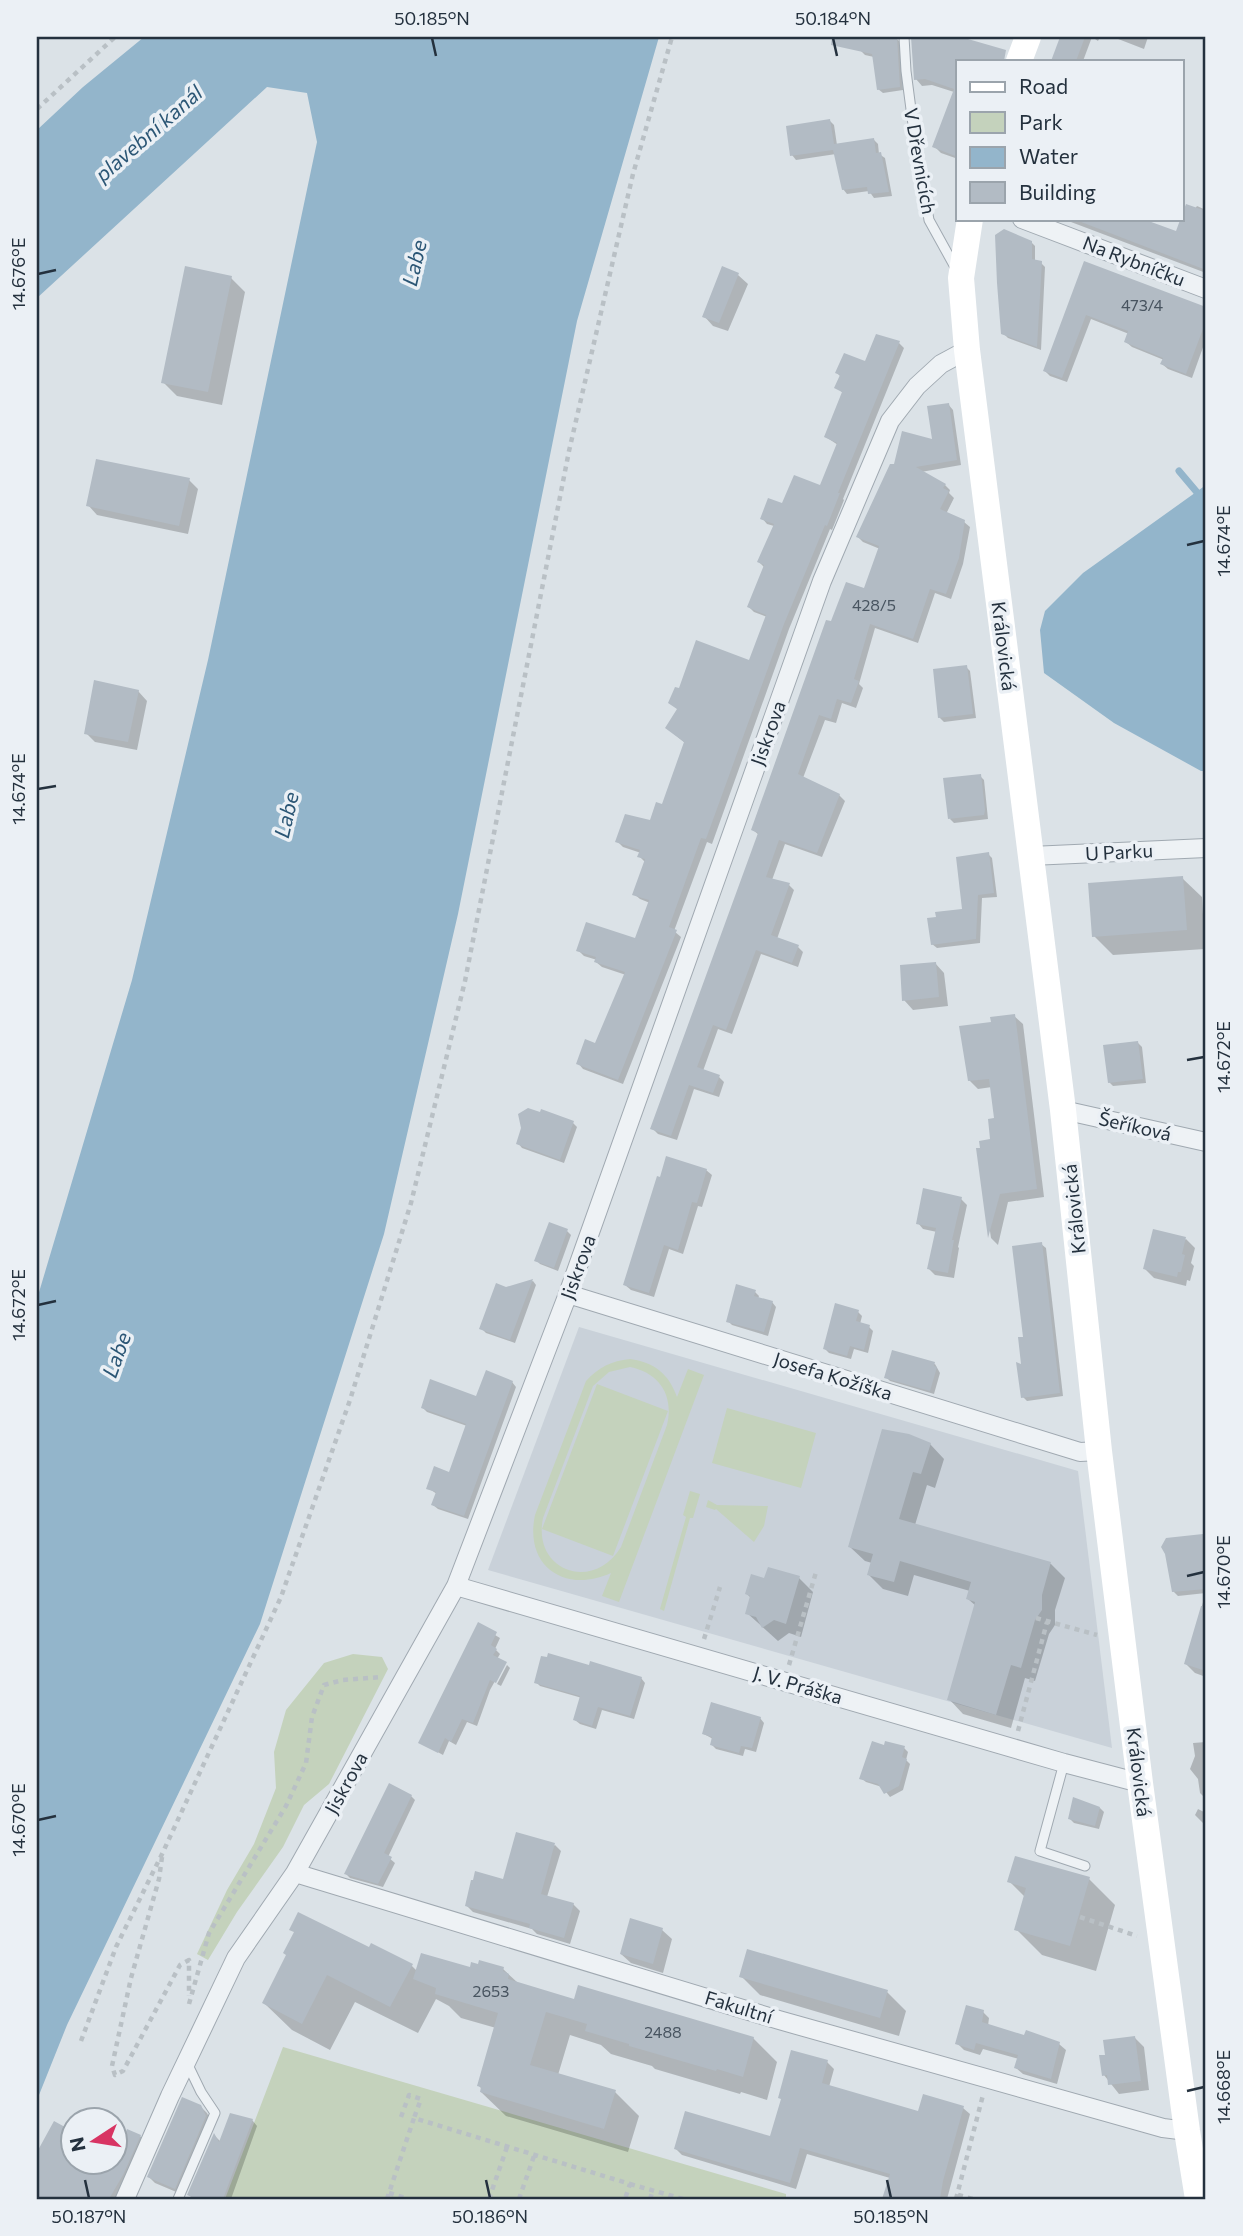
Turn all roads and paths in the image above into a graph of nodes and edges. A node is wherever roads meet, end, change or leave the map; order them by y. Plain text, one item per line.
1 (115, 37) edge
2 (671, 37) edge
3 (904, 37) edge
4 (1028, 37) edge
5 (1019, 60) edge
6 (37, 109) edge
7 (970, 220) edge
8 (1025, 220) edge
9 (961, 278) junction
10 (1206, 289) edge
11 (967, 350) junction
12 (1206, 848) edge
13 (1031, 856) junction
14 (1063, 1110) junction
15 (1206, 1142) edge
16 (568, 1294) junction
17 (1099, 1451) junction
18 (816, 1572) dead end
19 (456, 1586) junction
20 (720, 1587) dead end
21 (1035, 1618) dead end
22 (1047, 1622) junction
23 (1103, 1640) dead end
24 (697, 1656) junction
25 (391, 1675) dead end
26 (785, 1681) junction
27 (1013, 1748) junction
28 (1064, 1763) junction
29 (1140, 1783) junction
30 (163, 1852) junction
31 (1085, 1866) dead end
32 (295, 1872) junction
33 (1080, 1917) dead end
34 (1137, 1937) dead end
35 (81, 2042) dead end
36 (186, 2061) junction
37 (988, 2079) junction
38 (401, 2117) dead end
39 (414, 2118) junction
40 (1187, 2131) junction
41 (507, 2147) junction
42 (534, 2156) junction
43 (630, 2184) junction
44 (653, 2190) junction
45 (388, 2196) edge
46 (957, 2197) edge
47 (125, 2199) edge
48 (178, 2199) edge
49 (408, 2199) edge
50 (489, 2199) edge
51 (519, 2199) edge
52 (625, 2199) edge
53 (650, 2199) edge
54 (683, 2199) edge
55 (973, 2199) edge
56 (1198, 2199) edge

1 - 6 path
2 - 30 path
3 - 9 lane, V Dřevnicích
4 - 5 main road
7 - 9 main road, Královická
8 - 10 street, Na Rybníčku
9 - 11 main road, Královická
11 - 13 main road, Královická
11 - 16 street, Jiskrova
12 - 13 street, U Parku
13 - 14 main road, Královická
14 - 15 street, Šeříková
14 - 17 main road, Královická
16 - 17 street, Josefa Kožíška
16 - 19 street, Jiskrova
17 - 29 main road, Královická
18 - 26 path
19 - 24 street, J. V. Práška
19 - 32 street, Jiskrova
20 - 24 path
21 - 22 path
22 - 23 path
22 - 27 path
24 - 26 street, J. V. Práška
25 - 30 path
26 - 27 street, J. V. Práška
27 - 28 street, J. V. Práška
28 - 29 street, J. V. Práška
28 - 31 lane
29 - 40 main road, Královická
30 - 35 path
32 - 36 street, Jiskrova
32 - 37 street, Fakultní
33 - 34 path
36 - 47 street, Jiskrova
36 - 48 lane
37 - 40 street, Fakultní
37 - 46 path
38 - 39 path
39 - 41 path
39 - 45 path
40 - 56 main road, Královická
41 - 42 path
41 - 50 path
42 - 43 path
42 - 51 path
43 - 44 path
43 - 52 path
44 - 53 path
44 - 54 path
45 - 49 path
46 - 55 path

